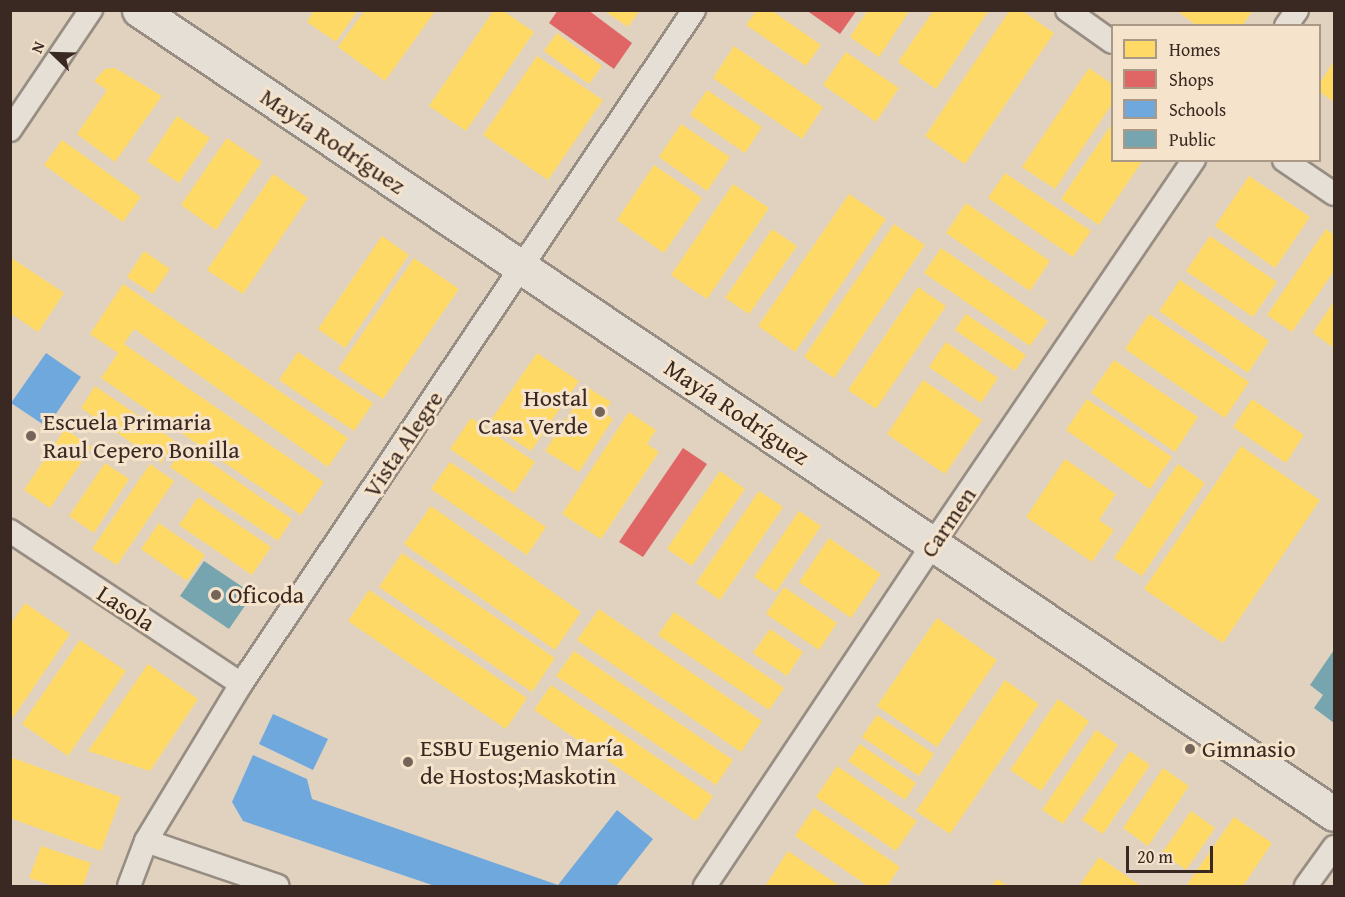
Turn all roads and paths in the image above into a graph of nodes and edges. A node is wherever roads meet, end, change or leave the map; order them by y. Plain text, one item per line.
1 (91, 10) edge
2 (139, 10) edge
3 (694, 10) edge
4 (1067, 10) edge
5 (1297, 10) edge
6 (1287, 24) edge
7 (1111, 41) edge
8 (10, 130) edge
9 (1193, 162) edge
10 (1287, 162) edge
11 (1335, 194) edge
12 (522, 267) junction
13 (10, 531) edge
14 (932, 545) junction
15 (241, 684) junction
16 (1335, 814) edge
17 (146, 841) junction
18 (1335, 847) edge
19 (129, 886) edge
20 (278, 886) edge
21 (705, 886) edge
22 (1306, 886) edge

1 - 8 street
2 - 12 main road, Mayía Rodríguez
3 - 12 street, Vista Alegre
4 - 7 street
5 - 6 street
9 - 14 street, Carmen
10 - 11 street
12 - 14 main road, Mayía Rodríguez
12 - 15 street, Vista Alegre
13 - 15 street, Lasola
14 - 16 main road, Mayía Rodríguez
14 - 21 street, Carmen
15 - 17 street, Vista Alegre
17 - 19 street, Vista Alegre
17 - 20 street
18 - 22 street

